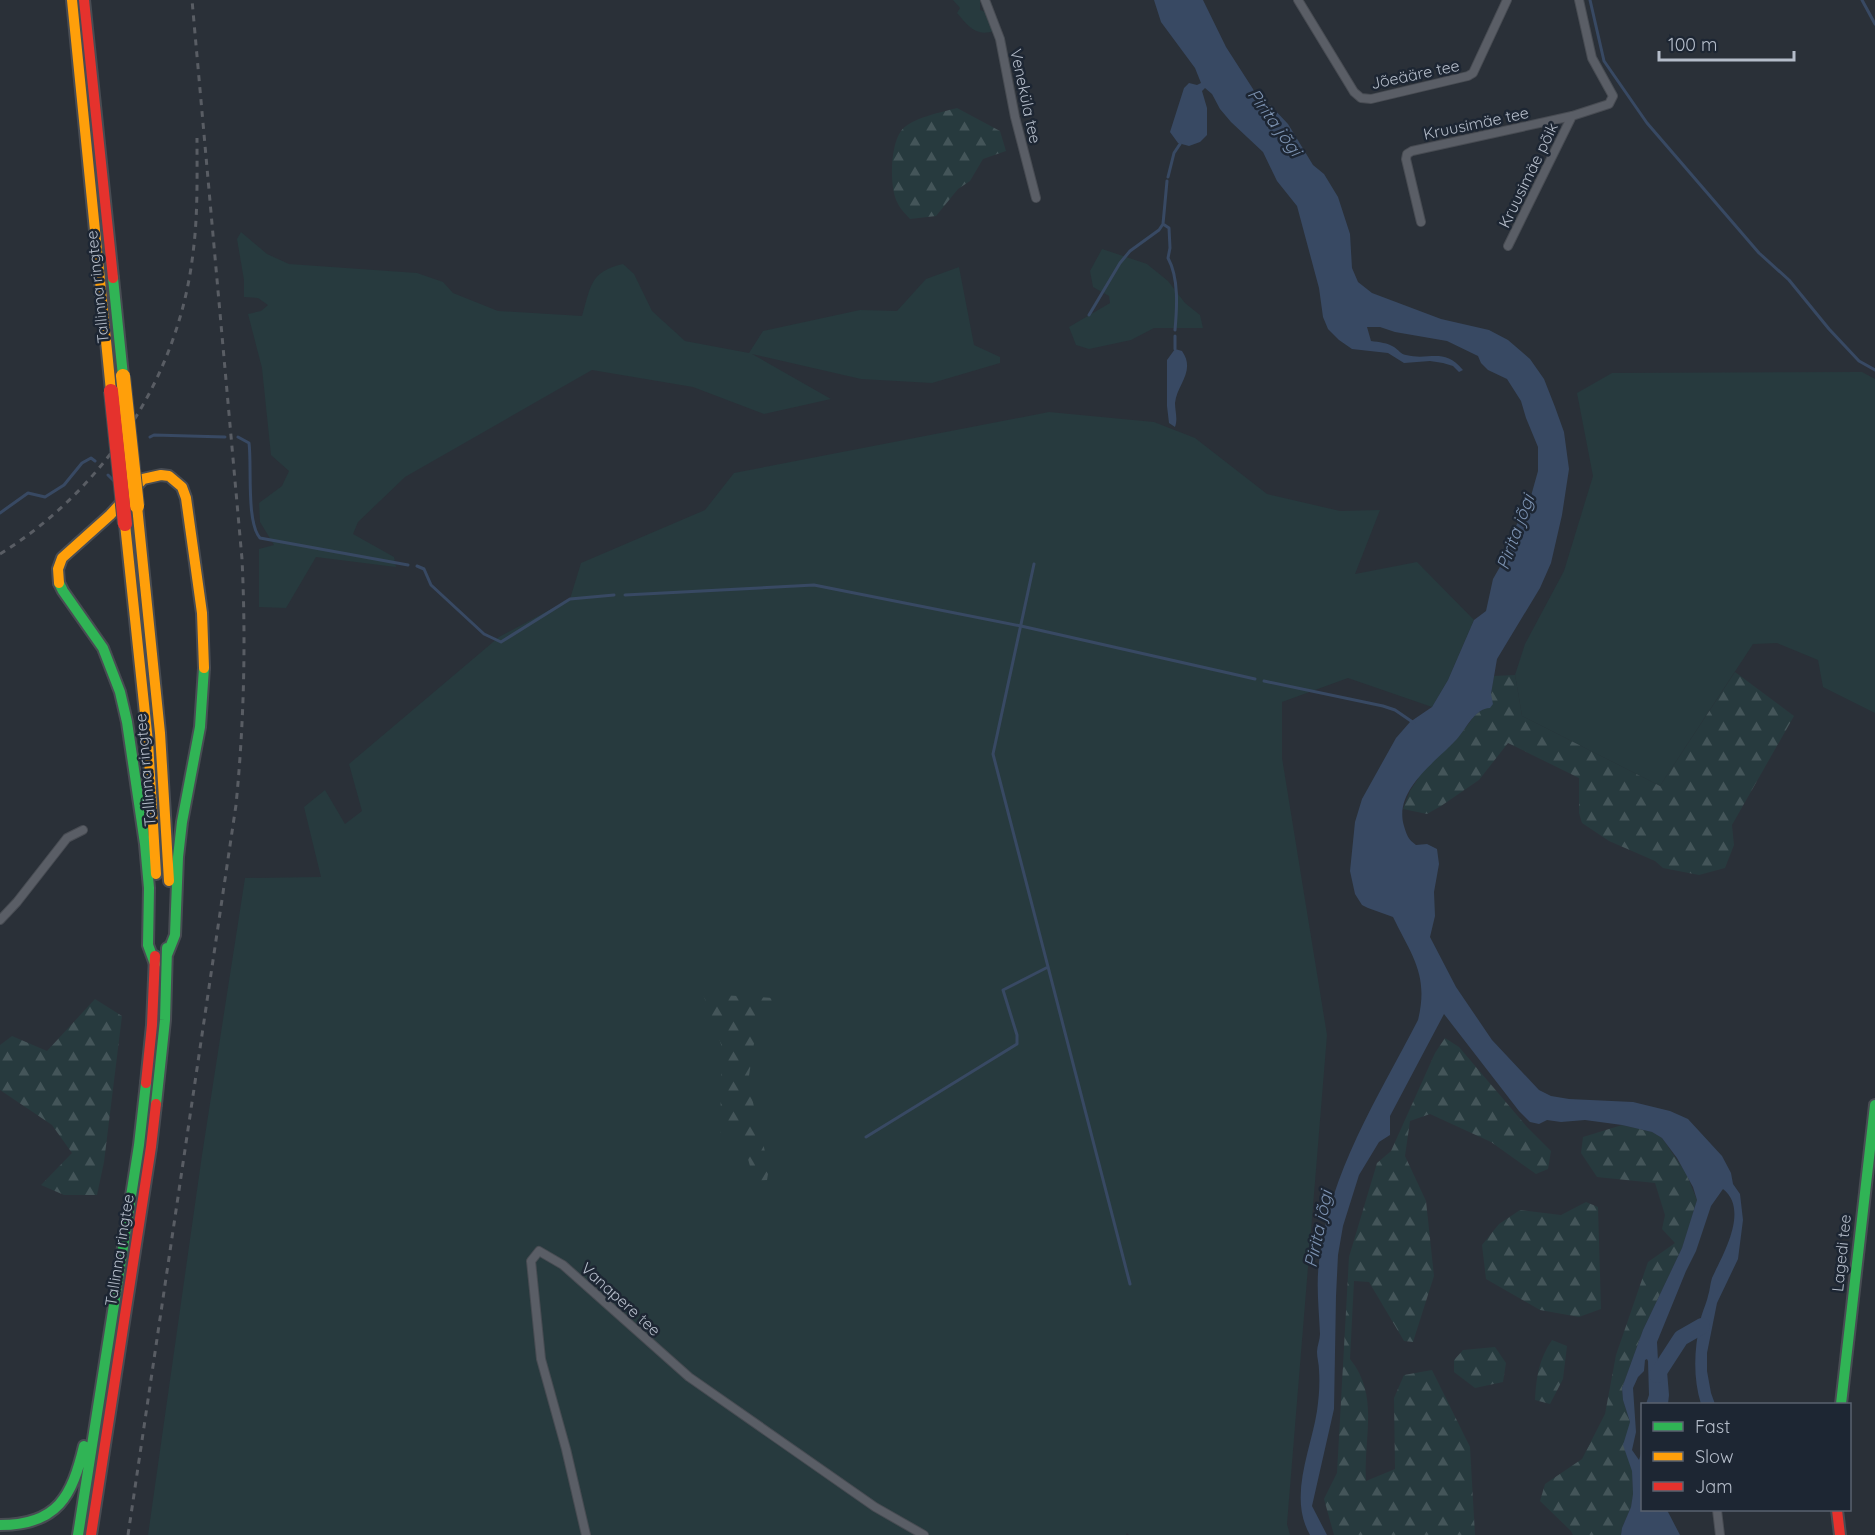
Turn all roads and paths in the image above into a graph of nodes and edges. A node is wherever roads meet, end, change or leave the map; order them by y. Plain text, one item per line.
1 (72, 0) edge
2 (84, 0) edge
3 (985, 0) edge
4 (1298, 0) edge
5 (1507, 0) edge
6 (1579, 0) edge
7 (1572, 116) junction
8 (1036, 198) dead end
9 (1421, 222) dead end
10 (1508, 246) dead end
11 (83, 830) dead end
12 (0, 920) edge
13 (167, 955) junction
14 (154, 964) junction
15 (1875, 1105) edge
16 (104, 1373) junction
17 (1841, 1403) edge
18 (1717, 1511) edge
19 (1837, 1511) edge
20 (0, 1525) edge
21 (78, 1535) edge
22 (91, 1535) edge
23 (586, 1535) edge
24 (924, 1535) edge
25 (1720, 1535) edge
26 (1840, 1535) edge

1 - 14 main road, Tallinna ringtee, bridge
2 - 13 main road, Tallinna ringtee, bridge
3 - 8 street, Veneküla tee
4 - 5 street, Jõeääre tee
6 - 7 street, Kruusimäe tee
7 - 9 street, Kruusimäe tee
7 - 10 street, Kruusimäe põik
11 - 12 street
13 - 14 main road
13 - 22 main road, Tallinna ringtee
14 - 16 main road, Tallinna ringtee
15 - 17 main road, Lagedi tee
16 - 20 main road
16 - 21 main road, Tallinna ringtee
18 - 25 street
19 - 26 main road
23 - 24 street, Vanapere tee

